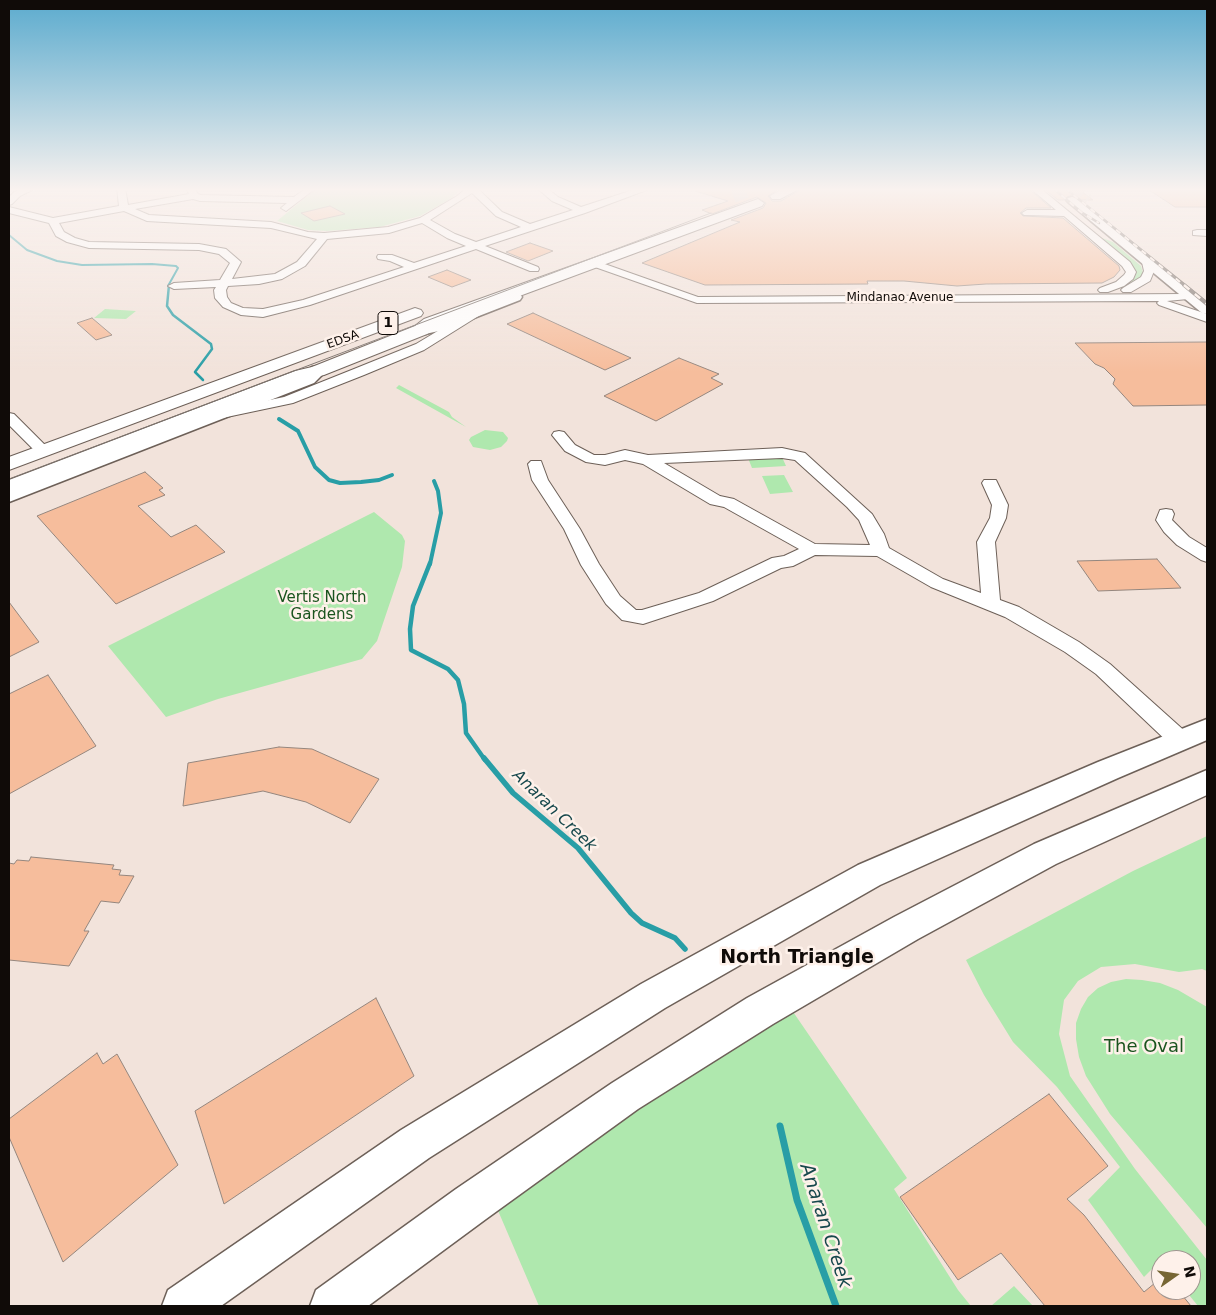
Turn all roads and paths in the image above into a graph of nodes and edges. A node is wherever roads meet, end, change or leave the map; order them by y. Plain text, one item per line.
1 (209, 249) edge
2 (313, 249) edge
3 (467, 249) edge
4 (481, 249) edge
5 (587, 249) edge
6 (633, 249) edge
7 (1109, 249) edge
8 (1131, 249) edge
9 (1136, 249) edge
10 (626, 252) junction
11 (382, 257) dead end
12 (604, 263) junction
13 (1150, 265) junction
14 (412, 266) junction
15 (531, 270) junction
16 (628, 272) junction
17 (225, 283) junction
18 (174, 286) dead end
19 (1124, 287) junction
20 (1188, 294) edge
21 (1142, 297) junction
22 (1207, 310) edge
23 (476, 312) junction
24 (1207, 317) edge
25 (421, 330) junction
26 (318, 370) junction
27 (9, 417) edge
28 (210, 417) junction
29 (559, 435) dead end
30 (43, 451) junction
31 (679, 457) junction
32 (648, 460) junction
33 (9, 464) edge
34 (536, 464) dead end
35 (674, 476) junction
36 (990, 483) dead end
37 (9, 488) edge
38 (9, 496) edge
39 (1166, 514) dead end
40 (812, 549) junction
41 (880, 551) junction
42 (1207, 556) edge
43 (991, 603) junction
44 (1207, 729) edge
45 (1180, 740) junction
46 (1207, 782) edge
47 (184, 1306) edge
48 (332, 1306) edge

1 - 17 street
2 - 17 street
3 - 14 street
4 - 15 street
5 - 15 highway, EDSA / 1
6 - 10 highway, EDSA / 1
7 - 19 street
8 - 13 main road
9 - 20 main road
10 - 12 main road, EDSA / 1
10 - 25 highway, EDSA / 1
11 - 14 street
12 - 16 street, Mindanao Avenue
12 - 23 main road, EDSA / 1
13 - 19 street
13 - 20 main road
14 - 17 street
15 - 30 highway, EDSA / 1
16 - 19 street, Mindanao Avenue
16 - 21 street, Mindanao Avenue
17 - 18 street
19 - 20 street, Mindanao Avenue
20 - 21 street, Mindanao Avenue
20 - 22 main road
20 - 24 main road
21 - 24 street
23 - 25 main road, EDSA / 1
23 - 28 street
25 - 26 highway, EDSA / 1
26 - 28 main road, EDSA / 1
26 - 37 highway, EDSA / 1
27 - 30 street
28 - 38 main road, EDSA / 1
29 - 32 street
30 - 33 highway, EDSA / 1
31 - 32 street
31 - 35 street
31 - 41 street
32 - 35 street
34 - 40 street
35 - 40 street
36 - 43 street
39 - 42 street
40 - 41 street
41 - 43 street
43 - 45 street
44 - 45 main road
45 - 47 main road
46 - 48 main road

